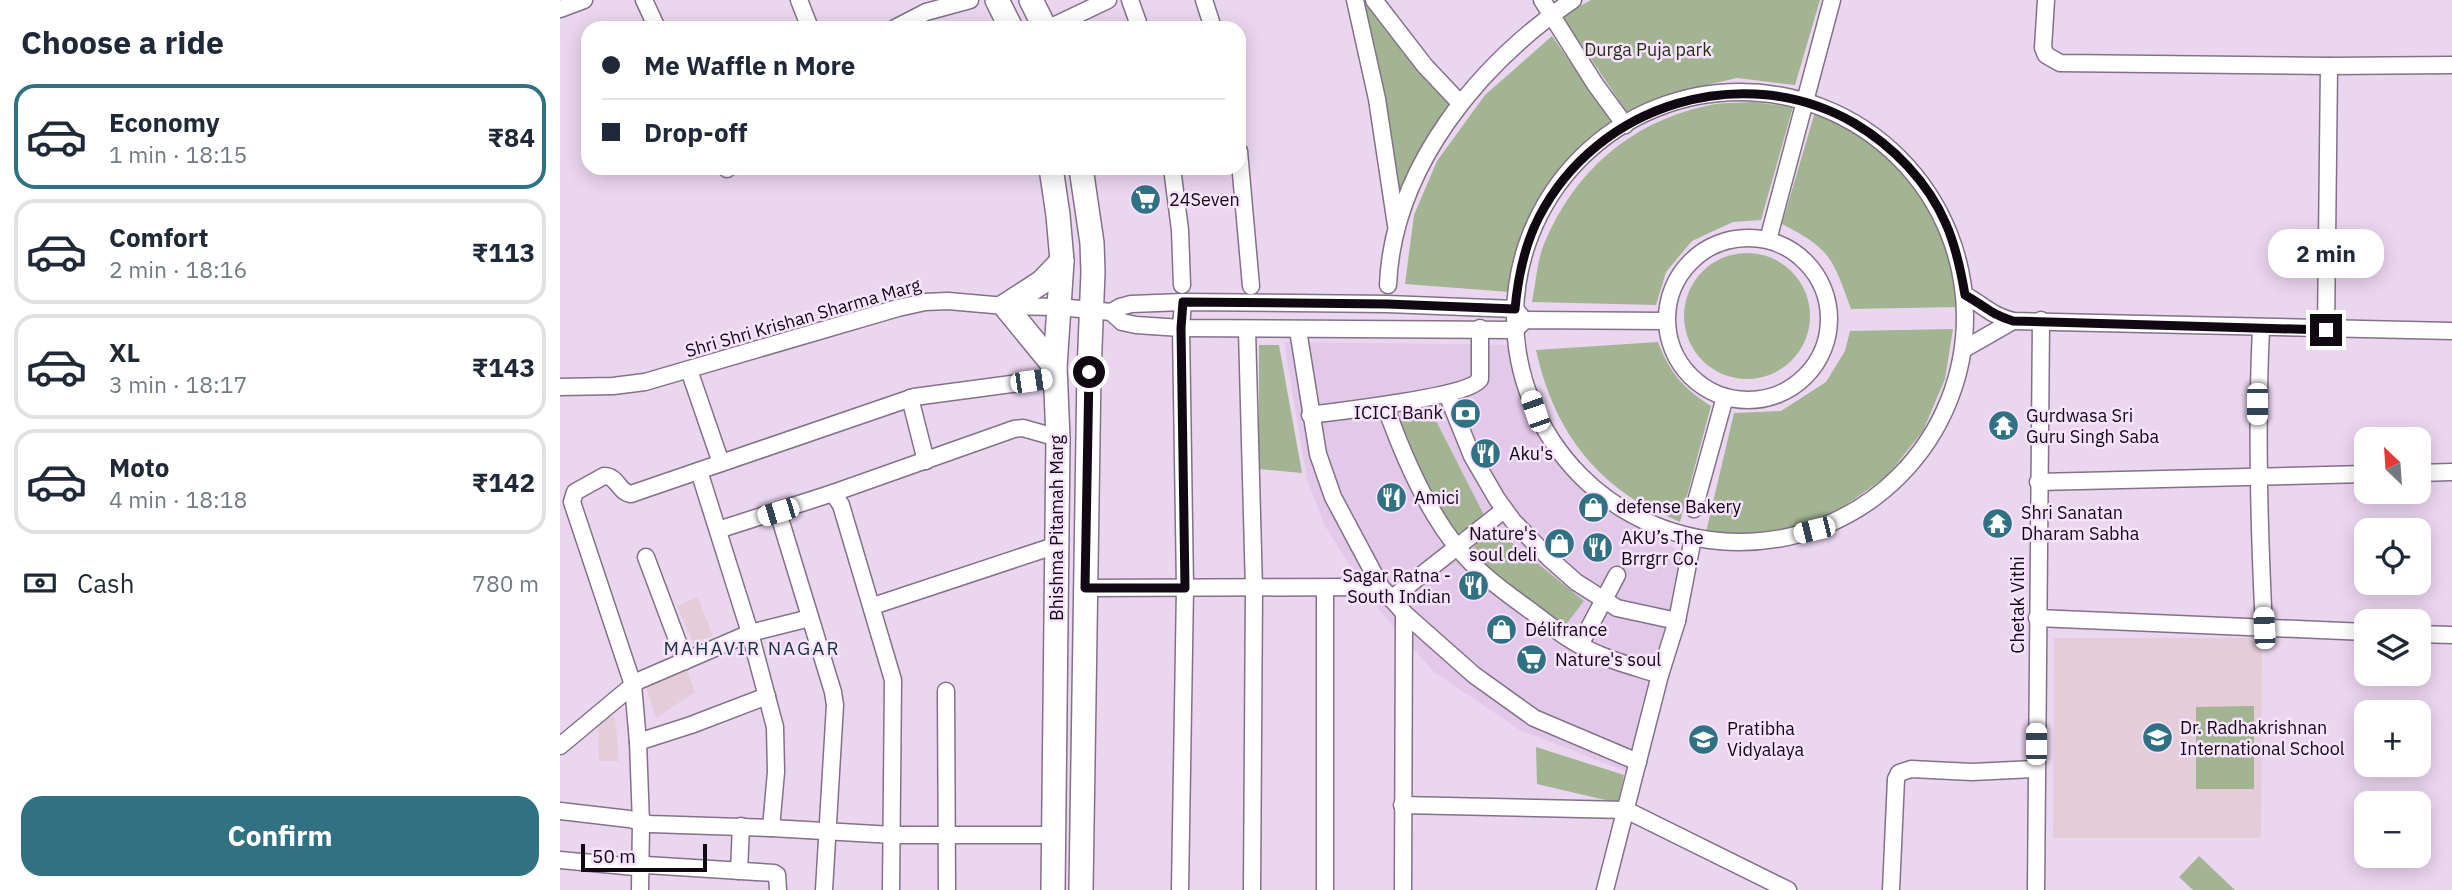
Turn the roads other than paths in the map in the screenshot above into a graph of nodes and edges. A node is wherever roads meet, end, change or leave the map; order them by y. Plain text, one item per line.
1 (584, 0) edge
2 (643, 0) edge
3 (799, 0) edge
4 (970, 0) edge
5 (997, 0) edge
6 (1031, 0) edge
7 (1108, 0) edge
8 (1130, 0) edge
9 (1204, 0) edge
10 (1355, 0) edge
11 (1374, 0) edge
12 (1542, 0) edge
13 (1573, 0) edge
14 (1832, 0) edge
15 (2046, 0) edge
16 (946, 3) edge
17 (1073, 7) edge
18 (560, 9) edge
19 (1551, 15) junction
20 (654, 21) edge
21 (807, 21) edge
22 (909, 21) edge
23 (1007, 21) edge
24 (1043, 21) edge
25 (1056, 21) edge
26 (1138, 21) edge
27 (1211, 21) edge
28 (2452, 65) edge
29 (2329, 66) junction
30 (1804, 101) junction
31 (1461, 103) junction
32 (1625, 125) junction
33 (1052, 175) edge
34 (1082, 175) edge
35 (1173, 175) edge
36 (1241, 175) edge
37 (1396, 228) junction
38 (1768, 240) junction
39 (1062, 261) junction
40 (1182, 285) dead end
41 (1388, 285) dead end
42 (1251, 286) dead end
43 (1965, 295) junction
44 (1183, 302) junction
45 (1005, 306) junction
46 (1059, 307) junction
47 (1101, 311) junction
48 (1518, 320) junction
49 (2041, 320) junction
50 (1666, 321) junction
51 (2013, 321) junction
52 (1181, 328) junction
53 (1480, 328) junction
54 (2261, 329) junction
55 (1247, 330) junction
56 (1298, 330) junction
57 (2326, 330) junction
58 (2452, 331) edge
59 (1964, 349) junction
60 (689, 370) junction
61 (1056, 373) junction
62 (560, 387) edge
63 (1447, 394) junction
64 (1725, 397) junction
65 (910, 398) junction
66 (1385, 405) junction
67 (1310, 415) junction
68 (1058, 438) junction
69 (926, 461) junction
70 (721, 463) junction
71 (699, 471) junction
72 (2452, 472) edge
73 (2431, 473) edge
74 (2354, 474) edge
75 (2258, 477) junction
76 (2038, 482) junction
77 (833, 493) junction
78 (1694, 509) dead end
79 (1504, 510) junction
80 (778, 512) junction
81 (718, 530) junction
82 (1693, 538) junction
83 (1057, 545) junction
84 (1456, 546) junction
85 (646, 557) dead end
86 (1617, 575) dead end
87 (1085, 588) junction
88 (1185, 588) junction
89 (1325, 588) junction
90 (1254, 589) junction
91 (1386, 593) junction
92 (1603, 601) junction
93 (873, 606) junction
94 (1404, 613) junction
95 (810, 618) junction
96 (2037, 618) junction
97 (1677, 621) junction
98 (2264, 628) junction
99 (2354, 632) edge
100 (750, 633) junction
101 (2431, 634) edge
102 (2452, 635) edge
103 (1580, 645) junction
104 (685, 661) junction
105 (1660, 675) junction
106 (633, 685) junction
107 (946, 691) dead end
108 (767, 696) junction
109 (638, 742) junction
110 (560, 746) edge
111 (1638, 762) junction
112 (2036, 769) junction
113 (1402, 805) junction
114 (1626, 810) junction
115 (560, 811) edge
116 (641, 823) junction
117 (741, 827) junction
118 (771, 828) junction
119 (827, 831) junction
120 (893, 835) junction
121 (948, 835) junction
122 (1054, 835) junction
123 (560, 860) edge
124 (640, 866) junction
125 (739, 871) junction
126 (640, 890) edge
127 (778, 890) edge
128 (824, 890) edge
129 (891, 890) edge
130 (947, 890) edge
131 (1053, 890) edge
132 (1081, 890) edge
133 (1180, 890) edge
134 (1252, 890) edge
135 (1325, 890) edge
136 (1403, 890) edge
137 (1605, 890) edge
138 (1788, 890) edge
139 (1891, 890) edge
140 (2036, 890) edge

1 - 18 street
2 - 20 street
3 - 21 street
4 - 16 street
5 - 23 main road
6 - 24 main road
7 - 17 street
8 - 26 street
9 - 27 street
10 - 37 street
11 - 31 street
12 - 19 street
13 - 19 street
14 - 30 street
15 - 29 street
16 - 22 street
17 - 25 street
19 - 31 street
19 - 32 street
28 - 29 street
29 - 57 street
30 - 32 street
30 - 38 street
30 - 43 street
31 - 37 street
32 - 48 street
33 - 39 main road, Bhishma Pitamah Marg
34 - 47 main road, Bhishma Pitamah Marg
35 - 40 street
36 - 42 street
37 - 41 street
38 - 50 street
38 - 64 street
39 - 45 main road
39 - 46 main road, Bhishma Pitamah Marg
43 - 51 street
43 - 59 street
44 - 47 street
44 - 48 street
44 - 52 street
45 - 46 street, Shri Shri Krishan Sharma Marg
45 - 60 street, Shri Shri Krishan Sharma Marg
45 - 61 main road
46 - 47 street, Shri Shri Krishan Sharma Marg
46 - 61 main road, Bhishma Pitamah Marg
47 - 52 street
47 - 87 main road, Bhishma Pitamah Marg
48 - 50 street
48 - 53 street
48 - 82 street
49 - 51 street
49 - 54 street
49 - 76 street, Chetak Vithi
50 - 64 street
51 - 59 street
52 - 55 street
52 - 88 street
53 - 56 street
53 - 63 street
54 - 57 street
54 - 75 street
55 - 56 street
55 - 90 street
56 - 67 street
57 - 58 street
59 - 82 street
60 - 62 street, Shri Shri Krishan Sharma Marg
60 - 70 street
61 - 65 street
61 - 68 main road, Bhishma Pitamah Marg
63 - 66 street
63 - 79 street
64 - 78 street
65 - 69 street
65 - 70 street
66 - 67 street
66 - 84 street
67 - 91 street
68 - 69 street
68 - 83 main road, Bhishma Pitamah Marg
69 - 77 street
70 - 71 street
71 - 81 street
71 - 106 street
72 - 73 street
74 - 75 street
75 - 76 street
75 - 98 street
76 - 96 street, Chetak Vithi
77 - 80 street
77 - 93 street
79 - 84 street
79 - 92 street
80 - 81 street
80 - 95 street
81 - 100 street
82 - 97 street
83 - 93 street
83 - 122 main road, Bhishma Pitamah Marg
84 - 91 street
84 - 103 street
85 - 104 street
86 - 92 street
87 - 88 street
87 - 132 main road, Bhishma Pitamah Marg
88 - 90 street
88 - 133 street
89 - 90 street
89 - 91 street
89 - 135 street
90 - 134 street
91 - 94 street
92 - 97 street
92 - 103 street
93 - 120 street
94 - 111 street
94 - 113 street
95 - 100 street
95 - 119 street
96 - 98 street
96 - 112 street, Chetak Vithi
97 - 105 street
98 - 99 street
100 - 104 street
100 - 108 street
101 - 102 street
103 - 105 street
104 - 106 street
105 - 111 street
106 - 109 street
106 - 110 street
107 - 121 street
108 - 109 street
108 - 118 street
109 - 116 street
111 - 114 street
112 - 139 street
112 - 140 street, Chetak Vithi
113 - 114 street
113 - 136 street
114 - 137 street
114 - 138 street
115 - 116 street
116 - 117 street
116 - 124 street
117 - 118 street
117 - 125 street
118 - 119 street
119 - 120 street
119 - 128 street
120 - 121 street
120 - 129 street
121 - 122 street
121 - 130 street
122 - 131 main road, Bhishma Pitamah Marg
123 - 124 street
124 - 125 street
124 - 126 street
125 - 127 street

